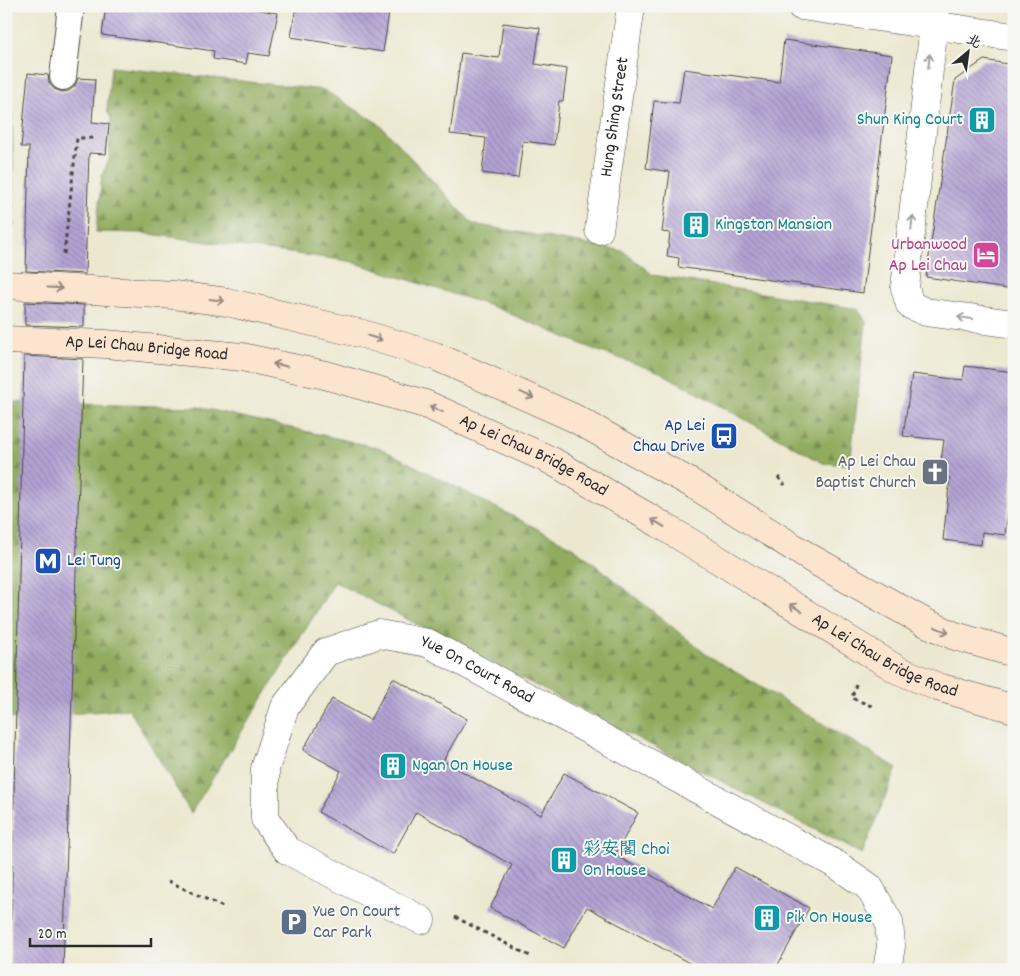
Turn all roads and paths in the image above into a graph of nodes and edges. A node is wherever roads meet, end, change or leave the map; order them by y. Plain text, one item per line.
1 (72, 6) edge
2 (631, 6) edge
3 (801, 6) edge
4 (935, 16) edge
5 (1014, 37) edge
6 (63, 77) dead end
7 (96, 138) dead end
8 (599, 230) dead end
9 (64, 254) dead end
10 (6, 285) edge
11 (1014, 324) edge
12 (6, 340) edge
13 (778, 477) dead end
14 (785, 485) dead end
15 (1014, 653) edge
16 (856, 683) dead end
17 (874, 707) dead end
18 (1014, 709) edge
19 (168, 881) dead end
20 (225, 908) dead end
21 (450, 914) dead end
22 (421, 920) dead end
23 (530, 956) dead end
24 (887, 970) edge

1 - 6 street
2 - 8 street, Hung Shing Street
3 - 4 street
4 - 5 street
11 -> 4 street
7 - 9 path
10 -> 15 main road
18 -> 12 main road, Ap Lei Chau Bridge Road
13 - 14 path
16 - 17 path
19 - 20 path
21 - 23 path
22 - 24 street, Yue On Court Road

